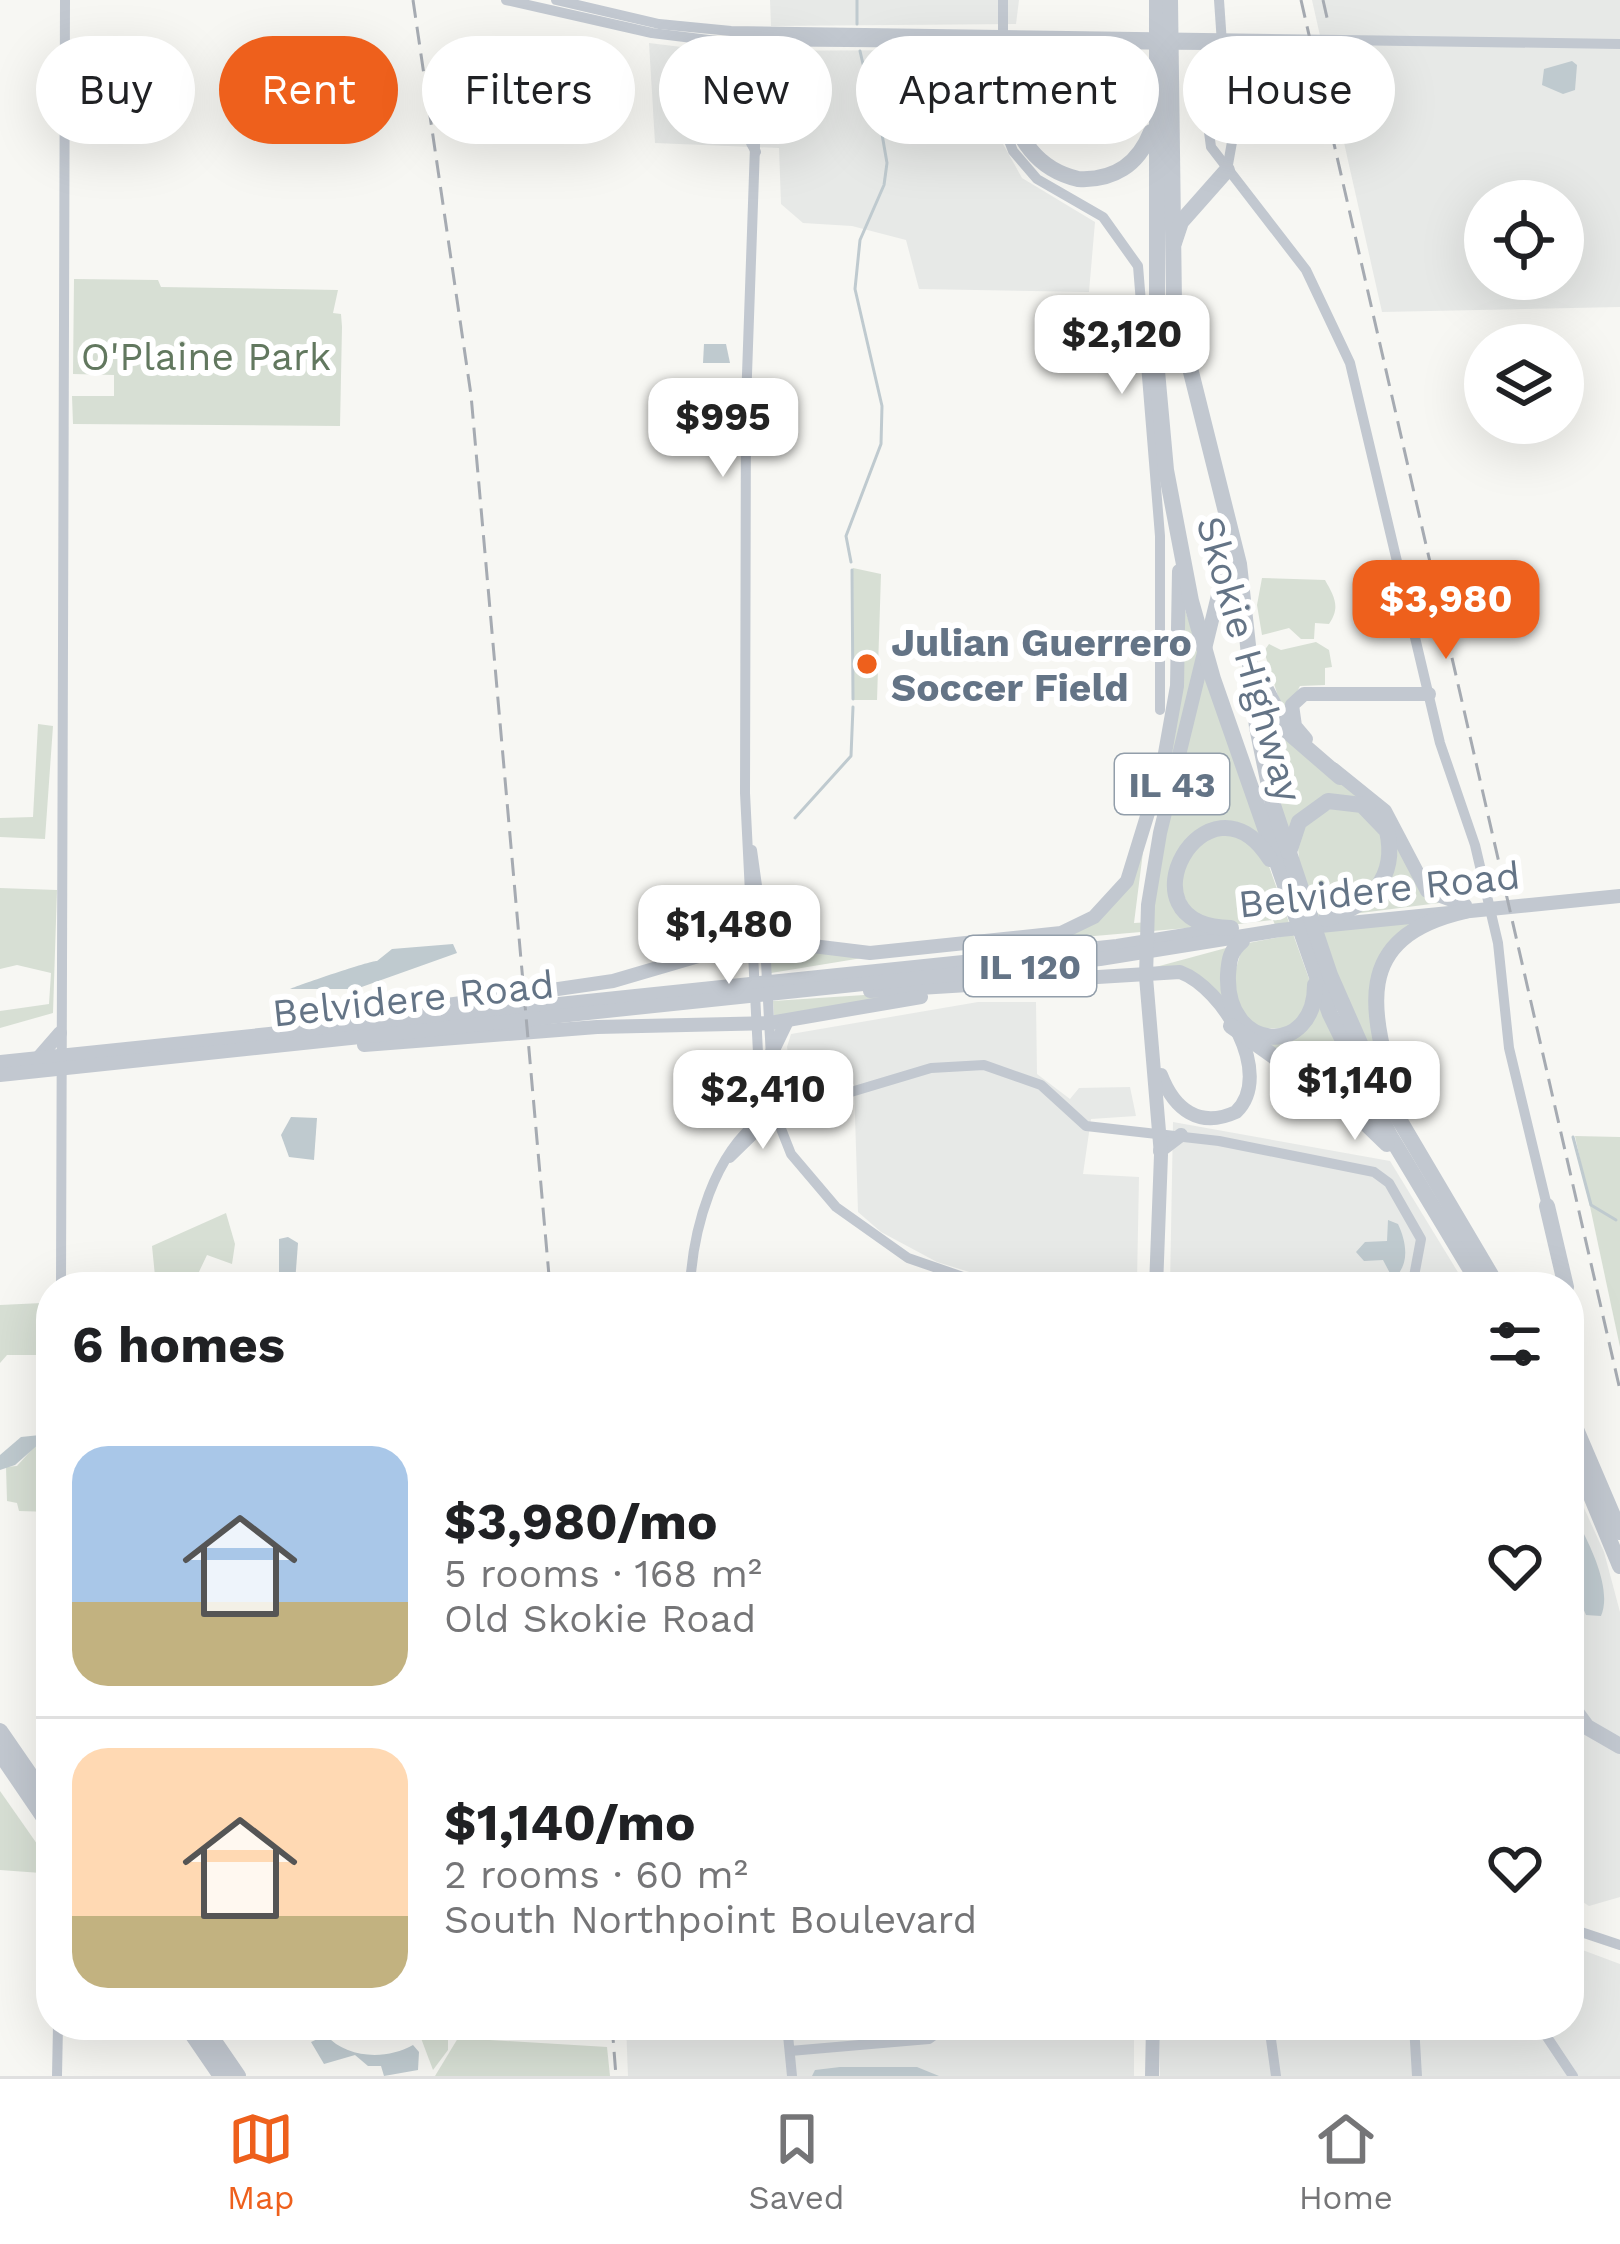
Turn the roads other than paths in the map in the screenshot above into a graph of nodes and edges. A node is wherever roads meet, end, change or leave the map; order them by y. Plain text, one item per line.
1 (65, 0) edge
2 (506, 0) edge
3 (556, 0) edge
4 (1005, 0) edge
5 (1155, 0) edge
6 (1170, 0) edge
7 (1222, 0) edge
8 (692, 36) edge
9 (734, 36) edge
10 (1005, 36) edge
11 (1145, 36) edge
12 (1226, 36) edge
13 (1395, 42) edge
14 (1620, 44) edge
15 (756, 144) edge
16 (1011, 144) edge
17 (1026, 144) edge
18 (1145, 144) edge
19 (1156, 144) edge
20 (1210, 144) edge
21 (1229, 144) edge
22 (1227, 170) junction
23 (1174, 304) junction
24 (1208, 444) junction
25 (1178, 542) junction
26 (1239, 564) junction
27 (1429, 694) junction
28 (1160, 710) dead end
29 (1164, 761) junction
30 (1340, 777) junction
31 (1288, 859) junction
32 (1281, 879) junction
33 (1620, 892) edge
34 (1468, 908) junction
35 (755, 919) junction
36 (1328, 922) junction
37 (1142, 926) junction
38 (1284, 929) junction
39 (1236, 935) junction
40 (1178, 936) junction
41 (788, 943) junction
42 (757, 944) junction
43 (986, 944) junction
44 (721, 949) junction
45 (932, 950) junction
46 (1061, 978) junction
47 (1142, 978) junction
48 (1316, 979) junction
49 (732, 988) junction
50 (776, 988) junction
51 (955, 988) junction
52 (540, 1012) junction
53 (508, 1015) junction
54 (787, 1022) junction
55 (763, 1024) junction
56 (722, 1025) junction
57 (1231, 1026) junction
58 (60, 1033) junction
59 (1152, 1041) junction
60 (757, 1042) junction
61 (772, 1052) junction
62 (36, 1058) junction
63 (0, 1062) edge
64 (60, 1062) junction
65 (760, 1073) junction
66 (0, 1075) edge
67 (775, 1085) junction
68 (812, 1105) junction
69 (774, 1115) junction
70 (1403, 1130) junction
71 (743, 1132) junction
72 (1155, 1132) junction
73 (1181, 1135) junction
74 (1160, 1151) junction
75 (730, 1158) junction
76 (1427, 1198) junction
77 (1547, 1206) joint
78 (1156, 1225) junction
79 (61, 1272) edge
80 (692, 1272) edge
81 (949, 1272) edge
82 (1156, 1272) edge
83 (1415, 1272) edge
84 (1472, 1272) edge
85 (1490, 1272) edge
86 (1560, 1272) edge
87 (1584, 1459) edge
88 (1584, 1467) edge
89 (1620, 1532) edge
90 (1620, 1566) edge
91 (1584, 1717) edge
92 (1584, 1723) edge
93 (0, 1731) edge
94 (1620, 1732) edge
95 (1620, 1746) edge
96 (0, 1753) edge
97 (36, 1783) edge
98 (36, 1806) edge
99 (1584, 1933) edge
100 (1620, 1945) edge
101 (58, 2040) edge
102 (196, 2040) edge
103 (213, 2040) edge
104 (789, 2040) edge
105 (908, 2040) edge
106 (1153, 2040) edge
107 (1271, 2040) edge
108 (1415, 2040) edge
109 (1549, 2040) edge
110 (790, 2051) junction
111 (57, 2076) edge
112 (221, 2076) edge
113 (238, 2076) edge
114 (791, 2076) edge
115 (1152, 2076) edge
116 (1276, 2076) edge
117 (1417, 2076) edge
118 (1573, 2076) edge

1 - 58 street
2 - 8 street
3 - 9 street
4 - 10 street
5 - 11 highway, Skokie Highway
6 - 23 highway, Skokie Highway
7 - 12 street
13 - 14 street
15 - 35 street
16 - 28 street
17 - 18 highway
19 - 25 highway, Skokie Highway
20 - 22 street
21 - 22 street
22 - 23 highway
22 - 27 street
23 - 24 highway, Skokie Highway
24 - 26 highway, Skokie Highway
24 - 37 main road, IL 43
25 - 29 main road, IL 43
25 - 32 highway, Skokie Highway
26 - 30 highway
26 - 31 highway, Skokie Highway
27 - 30 main road
27 - 77 street
29 - 37 main road, IL 43
29 - 43 main road
30 - 34 main road
31 - 36 highway
31 - 70 highway, Skokie Highway
32 - 39 highway
32 - 48 highway, Skokie Highway
33 - 34 main road, Belvidere Road / IL 120
34 - 36 main road, Belvidere Road / IL 120
34 - 70 highway
35 - 41 main road
35 - 42 street
35 - 44 main road
36 - 38 main road, Belvidere Road / IL 120
37 - 47 main road, IL 43
38 - 39 main road, Belvidere Road / IL 120
38 - 50 main road, Belvidere Road / IL 120
39 - 40 main road, Belvidere Road / IL 120
39 - 46 main road
39 - 48 highway
40 - 43 main road
40 - 50 main road, Belvidere Road / IL 120
41 - 42 main road
41 - 45 main road
42 - 44 main road
42 - 55 street
43 - 45 main road
44 - 52 main road
45 - 50 main road
46 - 51 main road
46 - 57 main road
47 - 59 main road, IL 43
47 - 72 main road, IL 43
48 - 76 highway, Skokie Highway
49 - 50 main road, Belvidere Road / IL 120
49 - 50 main road
49 - 52 main road, Belvidere Road / IL 120
49 - 52 main road, Belvidere Road / IL 120
50 - 51 main road
51 - 54 main road
52 - 53 main road
52 - 53 main road, Belvidere Road / IL 120
52 - 56 main road
53 - 64 main road, Belvidere Road / IL 120
53 - 64 main road, Belvidere Road / IL 120
54 - 55 main road
54 - 61 main road
55 - 56 main road
55 - 60 street
55 - 61 street
56 - 60 main road
57 - 59 main road
57 - 76 highway
58 - 62 main road
58 - 64 street
59 - 72 main road, IL 43
60 - 65 street
61 - 67 street
62 - 63 main road, Belvidere Road / IL 120
62 - 64 main road, Belvidere Road / IL 120
64 - 66 main road, Belvidere Road / IL 120
64 - 79 street
65 - 69 street
65 - 71 street
67 - 68 street
67 - 69 street
68 - 69 street
68 - 72 street
69 - 71 street
69 - 75 street
69 - 81 street
70 - 85 highway, Skokie Highway
71 - 75 street
72 - 73 street
72 - 74 main road, IL 43
72 - 78 main road
73 - 74 main road
73 - 83 street
74 - 78 main road, IL 43
75 - 80 street
76 - 84 highway, Skokie Highway
77 - 86 highway
78 - 82 main road, IL 43
87 - 89 highway
88 - 90 highway
91 - 94 highway
92 - 95 highway
93 - 97 highway
96 - 98 highway
99 - 100 street
101 - 111 street
102 - 112 highway
103 - 113 highway
104 - 110 street
105 - 110 street
106 - 115 main road
107 - 116 street
108 - 117 street
109 - 118 street
110 - 114 street

